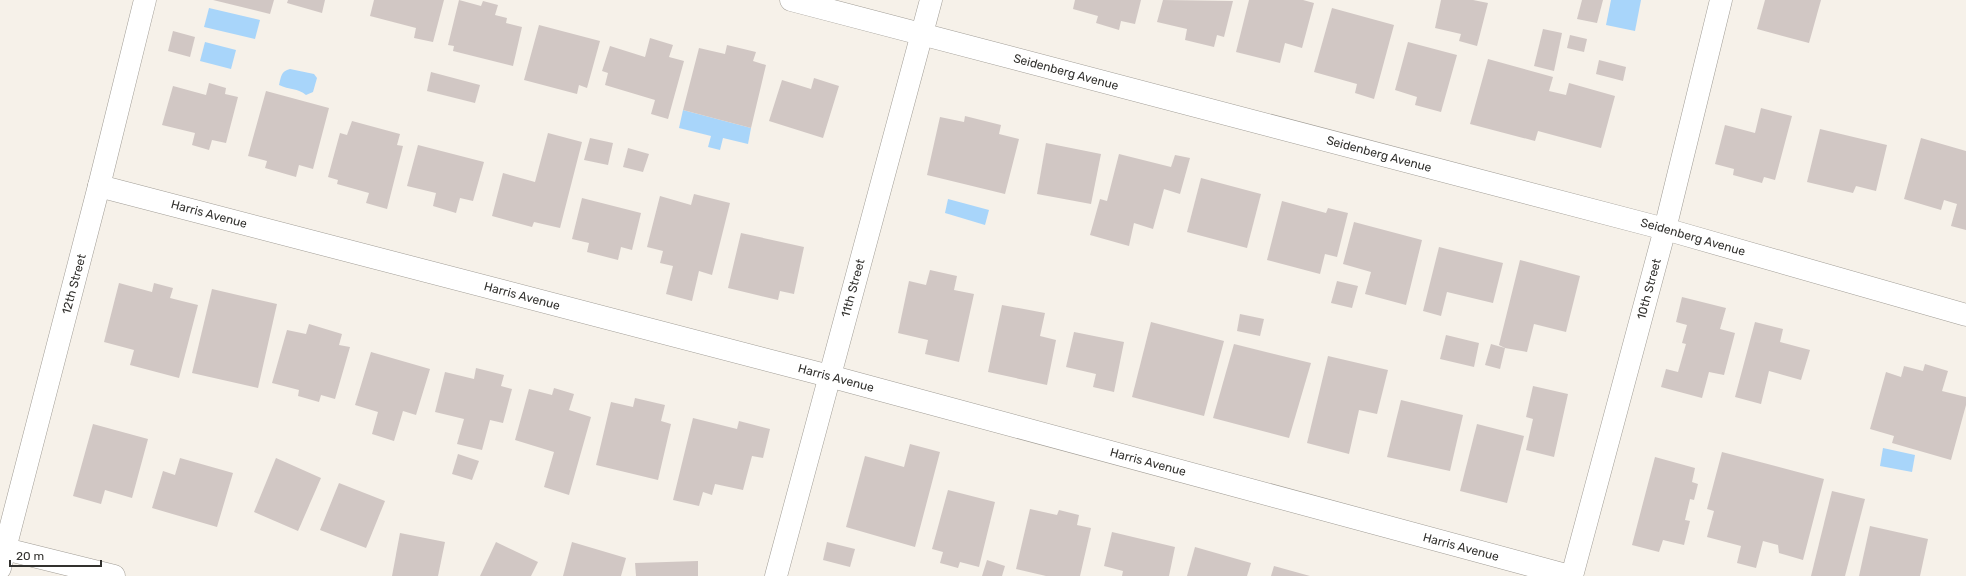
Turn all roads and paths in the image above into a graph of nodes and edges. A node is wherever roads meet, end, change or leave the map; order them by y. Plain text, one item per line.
1 (144, 0) edge
2 (791, 0) edge
3 (930, 0) edge
4 (1721, 0) edge
5 (921, 35) junction
6 (99, 186) junction
7 (1665, 229) junction
8 (1966, 315) edge
9 (829, 376) junction
10 (2, 559) edge
11 (114, 576) edge
12 (776, 576) edge
13 (1571, 576) edge

1 - 6 street, 12th Street
2 - 5 street, Seidenberg Avenue
3 - 5 street, 11th Street
4 - 7 street, 10th Street
5 - 7 street, Seidenberg Avenue
5 - 9 street, 11th Street
6 - 9 street, Harris Avenue
6 - 10 street, 12th Street
7 - 8 street, Seidenberg Avenue
7 - 13 street, 10th Street
9 - 12 street, 11th Street
9 - 13 street, Harris Avenue
10 - 11 street

